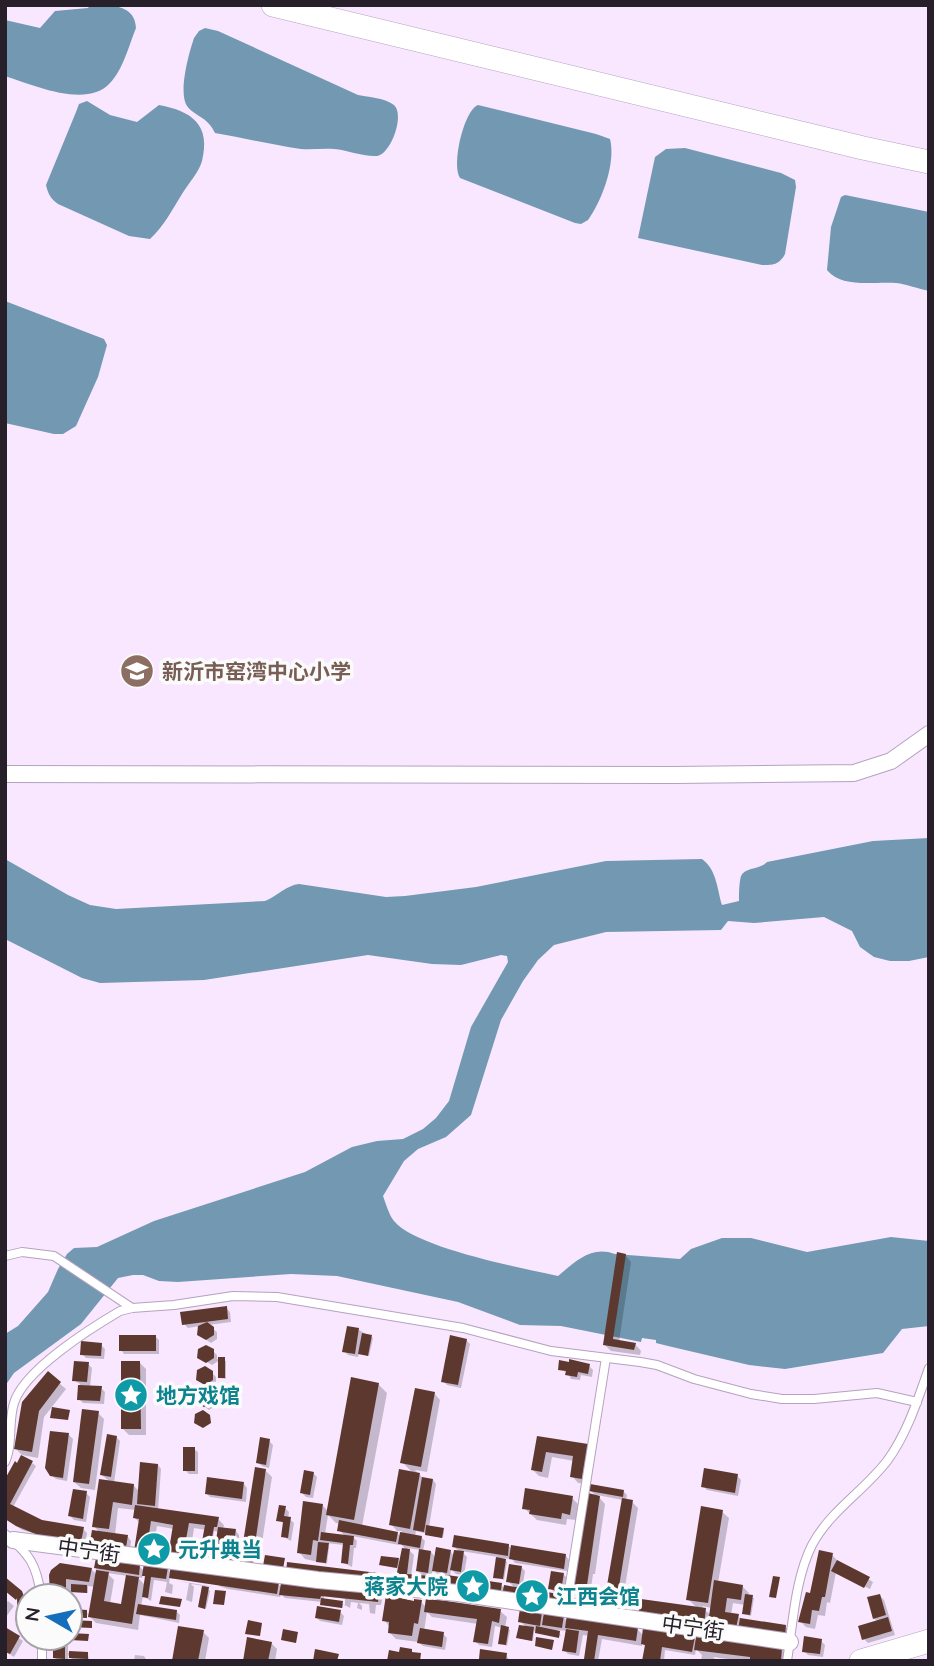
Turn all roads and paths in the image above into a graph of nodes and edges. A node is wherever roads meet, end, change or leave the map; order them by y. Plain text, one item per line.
1 (273, 5) edge
2 (929, 162) edge
3 (929, 734) edge
4 (5, 774) edge
5 (5, 1256) edge
6 (132, 1308) junction
7 (606, 1358) junction
8 (929, 1368) edge
9 (929, 1399) edge
10 (918, 1400) junction
11 (5, 1462) edge
12 (9, 1537) edge
13 (39, 1582) edge
14 (566, 1609) junction
15 (929, 1640) edge
16 (790, 1642) junction
17 (787, 1661) edge
18 (861, 1661) edge

1 - 2 main road
3 - 4 street
5 - 6 lane
6 - 7 lane
6 - 11 lane
7 - 10 lane
7 - 14 lane
8 - 10 lane
9 - 10 lane
10 - 16 lane
12 - 13 lane
12 - 14 street, 中宁街
14 - 16 street, 中宁街
15 - 18 main road
16 - 17 lane

